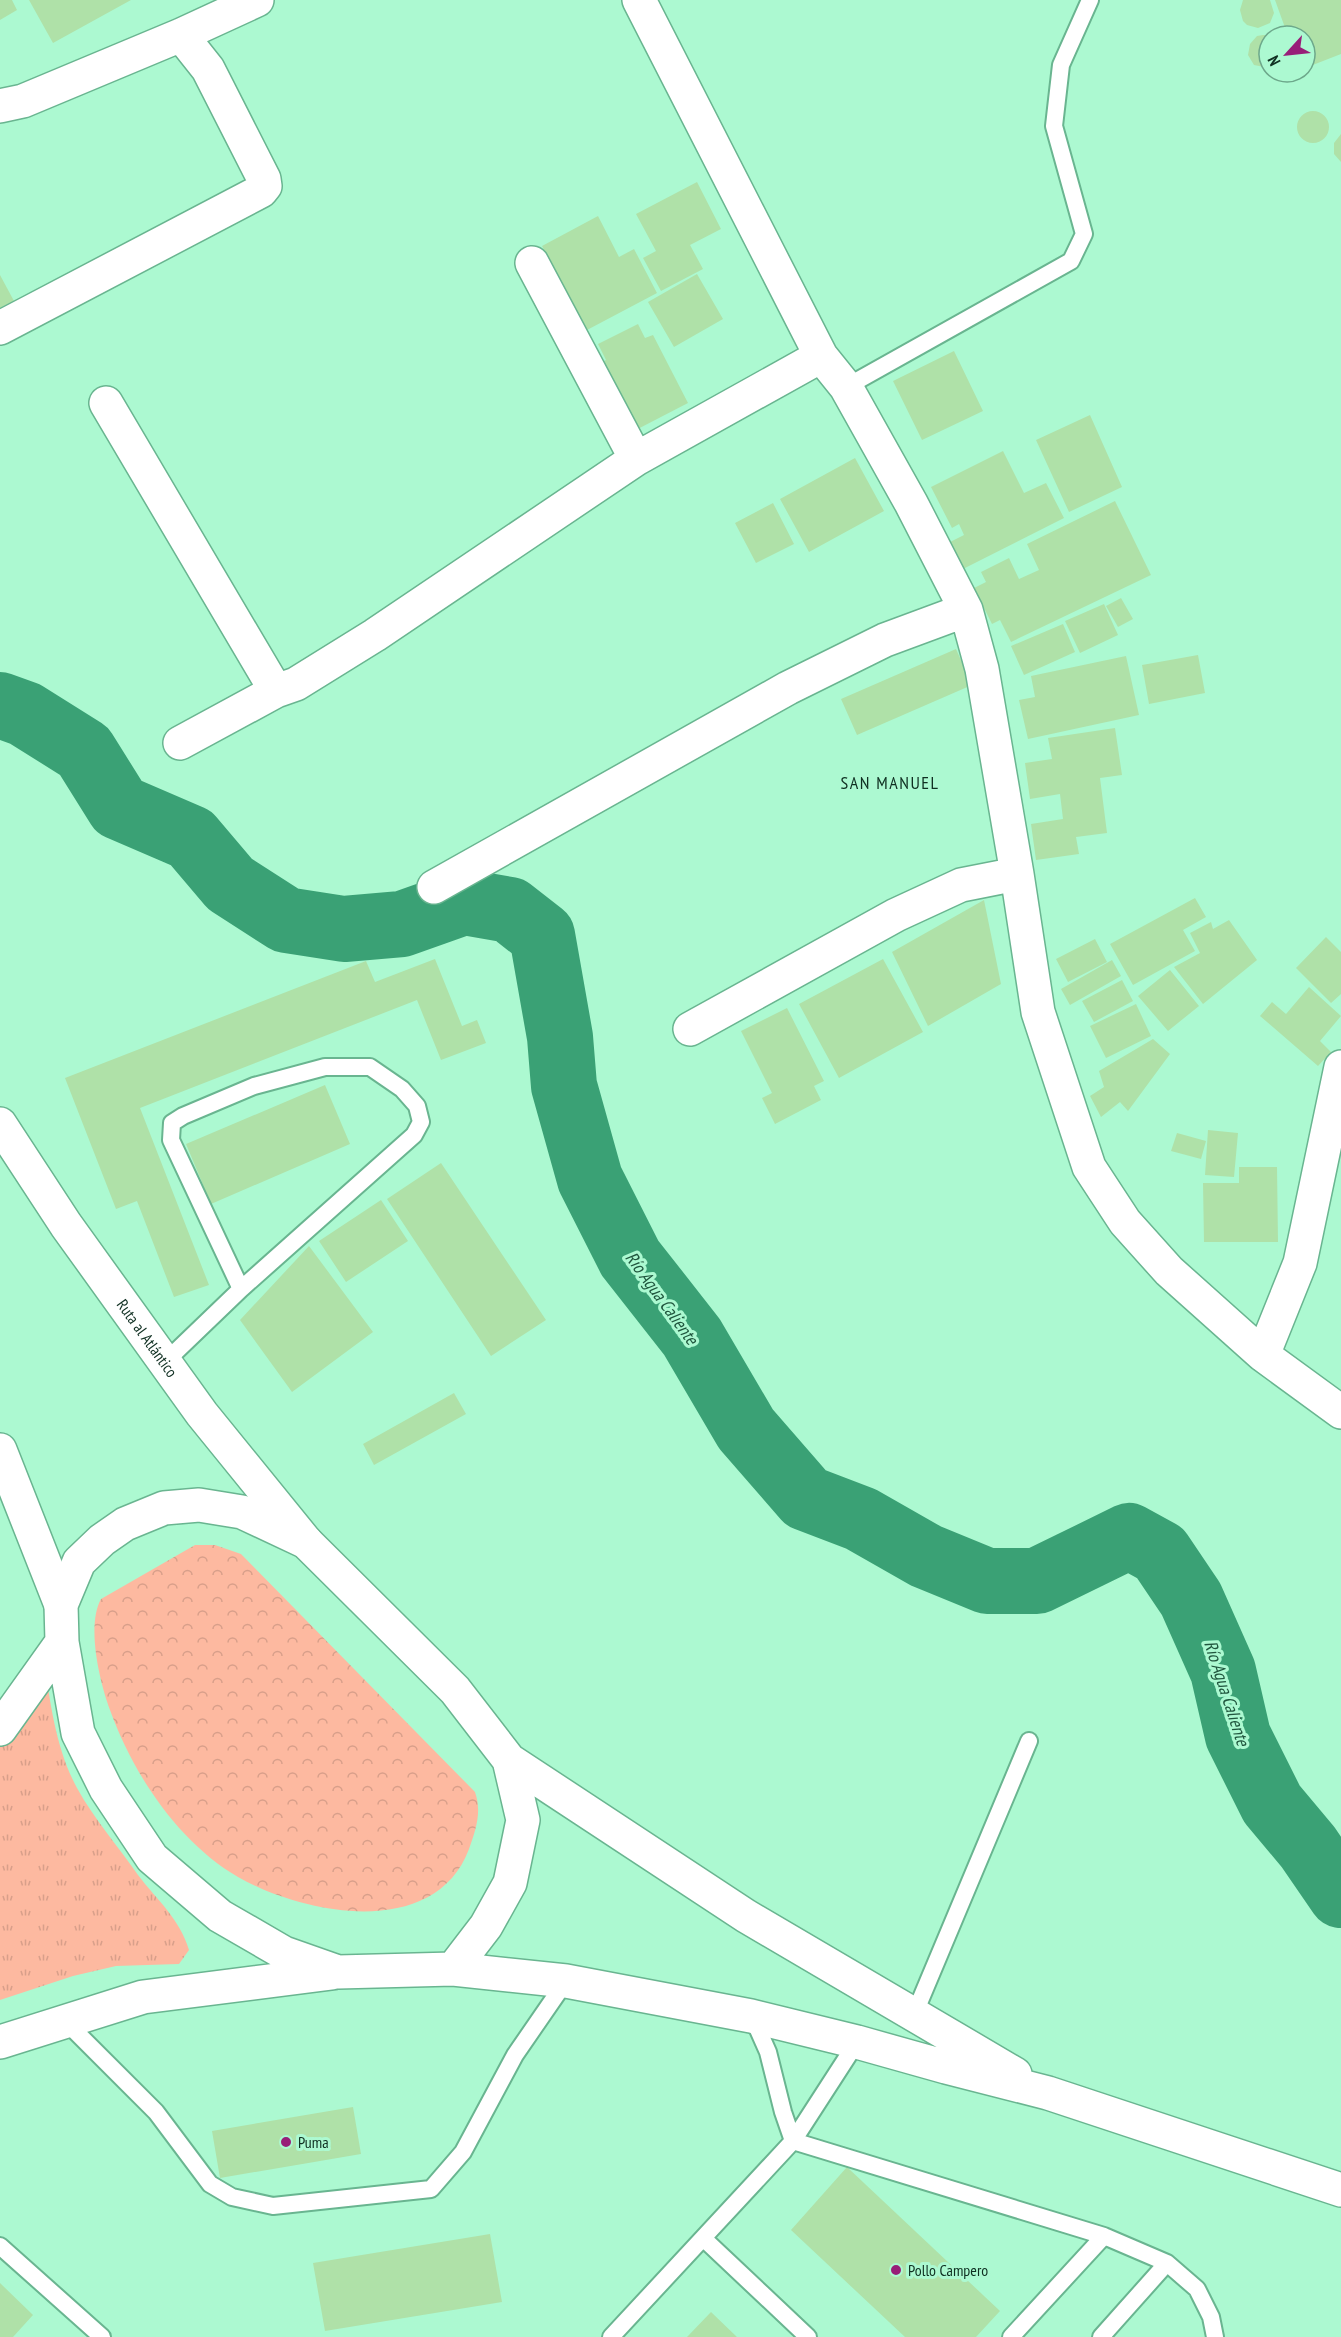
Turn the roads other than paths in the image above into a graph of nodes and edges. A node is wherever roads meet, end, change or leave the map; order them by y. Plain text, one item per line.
1 (257, 0) edge
2 (1090, 0) edge
3 (647, 5) edge
4 (180, 35) junction
5 (0, 105) edge
6 (532, 263) dead end
7 (0, 328) edge
8 (821, 356) junction
9 (846, 387) junction
10 (106, 403) dead end
11 (636, 459) junction
12 (966, 610) junction
13 (276, 691) junction
14 (180, 743) dead end
15 (1017, 874) junction
16 (434, 887) dead end
17 (690, 1029) dead end
18 (1341, 1067) edge
19 (0, 1124) edge
20 (241, 1289) junction
21 (1263, 1354) junction
22 (165, 1362) junction
23 (1341, 1412) edge
24 (0, 1450) edge
25 (306, 1542) junction
26 (61, 1605) junction
27 (62, 1642) junction
28 (0, 1728) edge
29 (1029, 1741) dead end
30 (509, 1760) junction
31 (453, 1969) junction
32 (338, 1972) junction
33 (566, 1981) junction
34 (914, 2015) junction
35 (751, 2016) junction
36 (66, 2022) junction
37 (857, 2042) junction
38 (0, 2043) edge
39 (1048, 2093) junction
40 (793, 2140) junction
41 (1326, 2185) edge
42 (1104, 2236) junction
43 (704, 2238) junction
44 (0, 2246) edge
45 (1167, 2263) junction
46 (92, 2334) edge
47 (611, 2337) edge
48 (808, 2337) edge
49 (1011, 2337) edge
50 (1101, 2337) edge
51 (1215, 2337) edge

1 - 4 main road
2 - 9 lane
3 - 8 main road
4 - 5 main road
4 - 7 main road
6 - 11 main road
8 - 9 main road
8 - 11 main road
9 - 12 main road
10 - 13 main road
11 - 13 main road
12 - 15 main road
12 - 16 main road
13 - 14 main road
15 - 17 main road
15 - 21 main road
18 - 21 main road
19 - 22 main road, Ruta al Atlántico
20 - 20 lane
20 - 22 lane
21 - 23 main road
22 - 25 main road, Ruta al Atlántico
24 - 26 main road
25 - 26 main road
25 - 30 main road
26 - 27 main road
27 - 28 main road
27 - 32 main road
29 - 34 lane
30 - 31 main road
30 - 34 main road
31 - 32 main road
31 - 33 main road
32 - 36 main road
33 - 35 main road
33 - 36 lane
34 - 39 main road
35 - 37 main road
35 - 40 lane
36 - 38 main road
37 - 39 main road
37 - 40 lane
39 - 41 main road
40 - 42 lane
40 - 43 lane
42 - 45 lane
42 - 49 lane
43 - 47 lane
43 - 48 lane
44 - 46 lane
45 - 50 lane
45 - 51 lane

